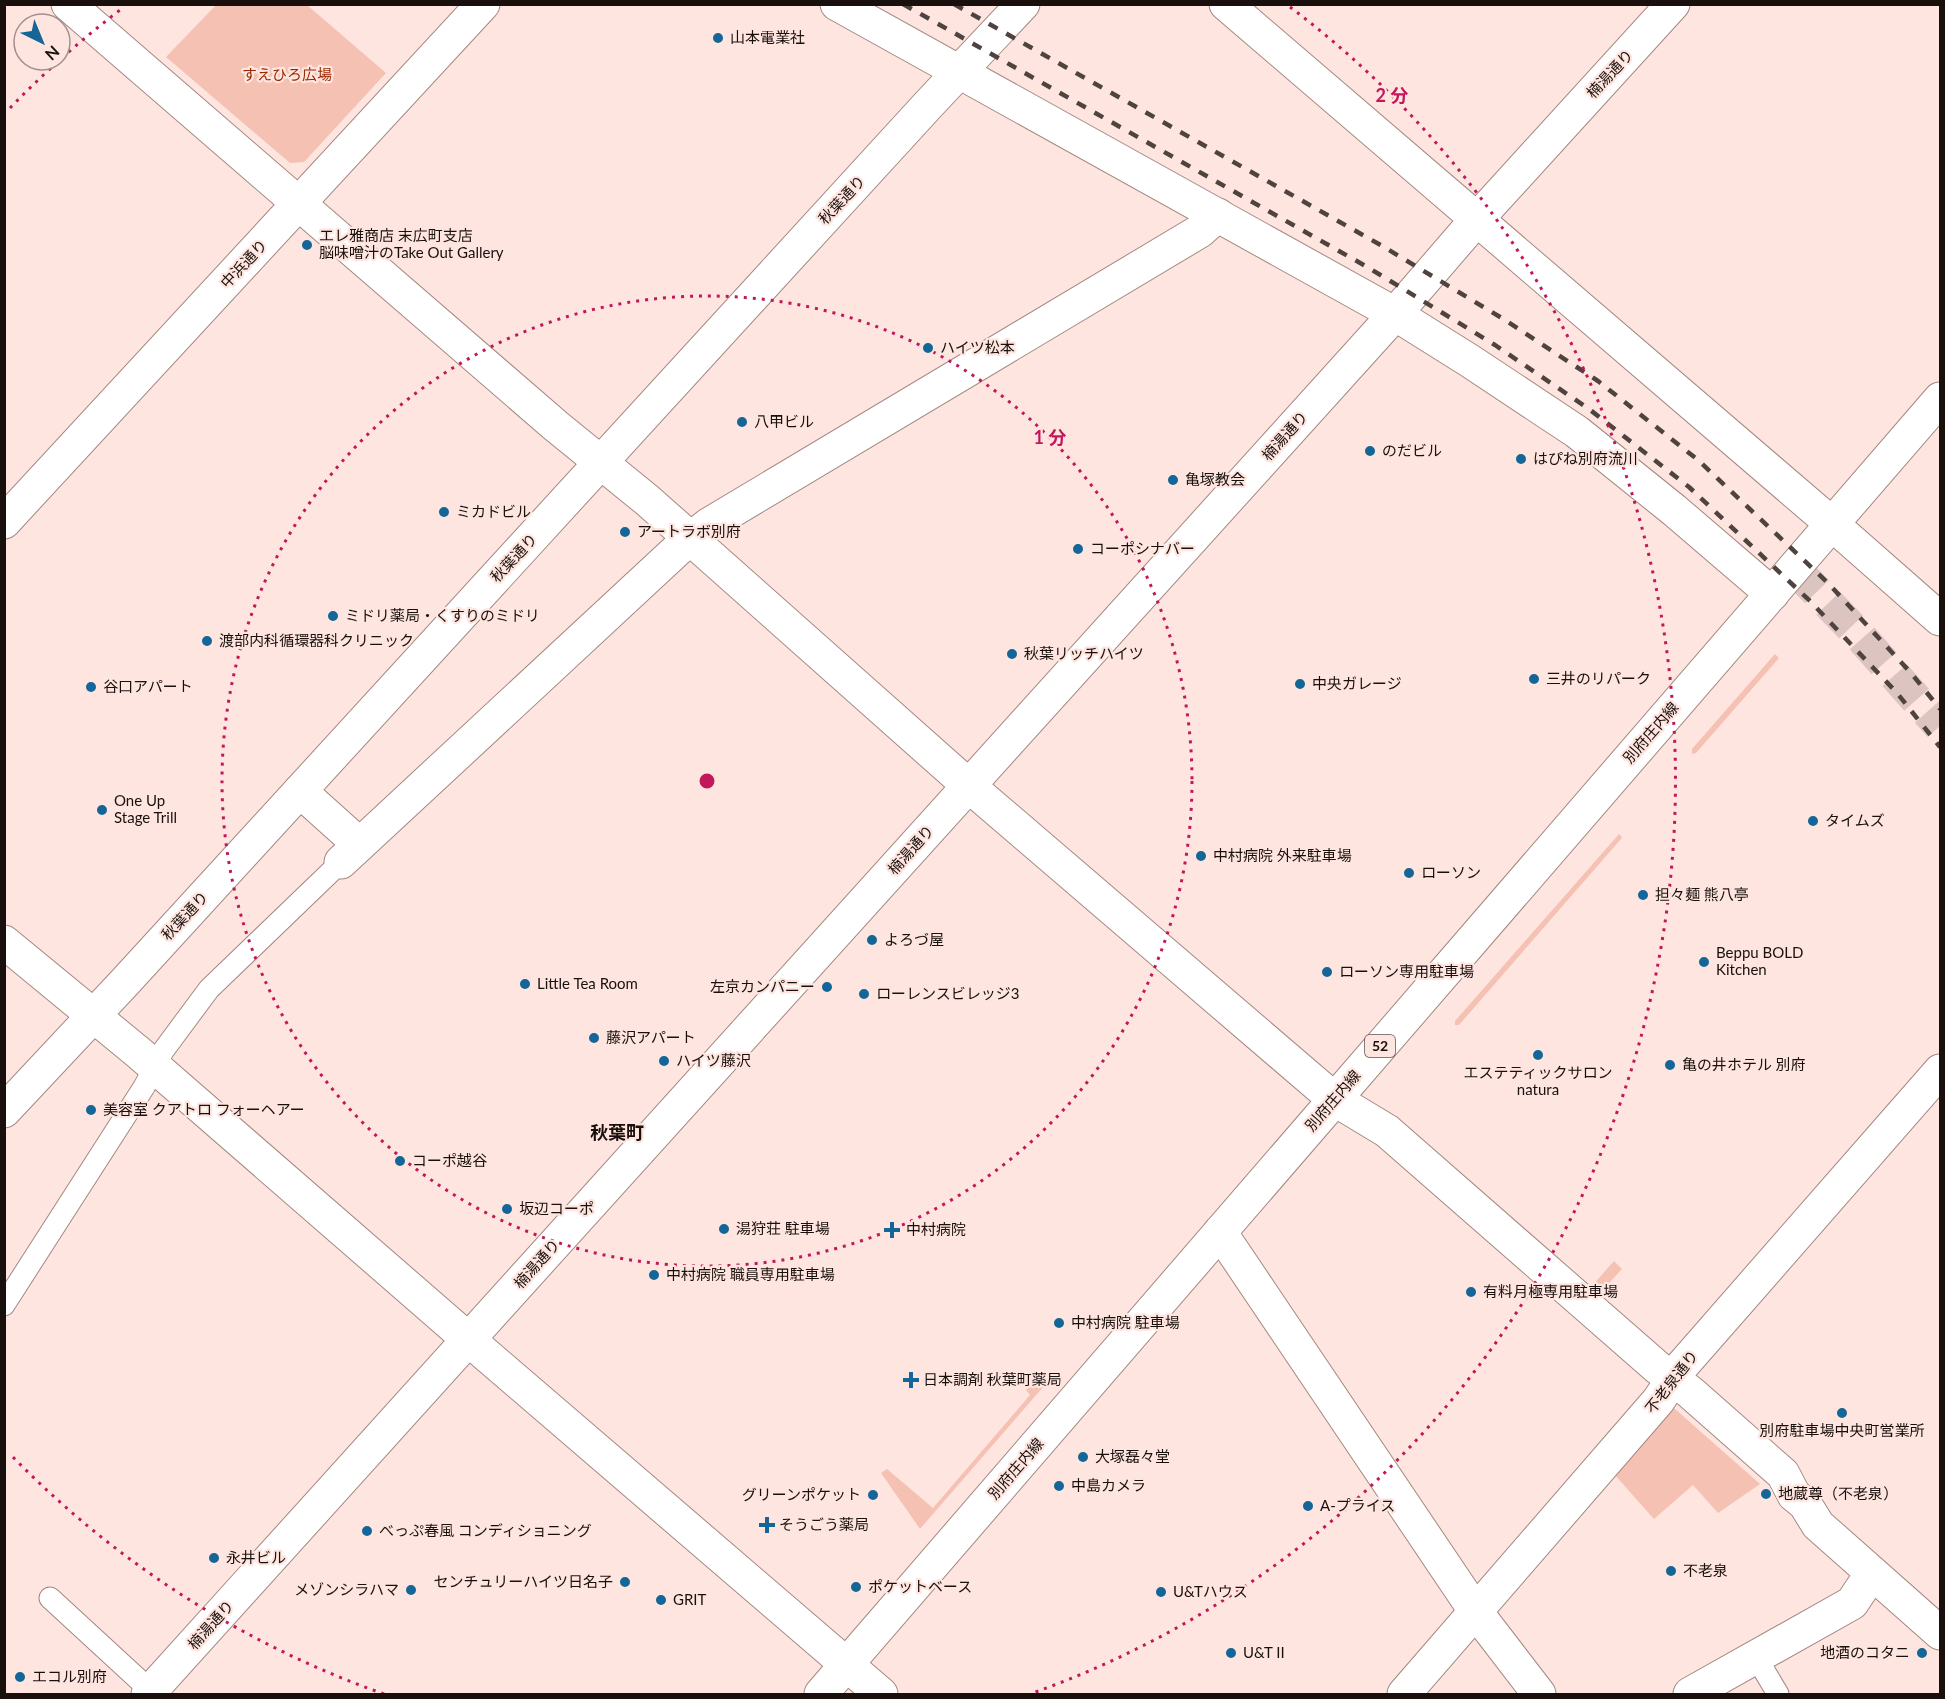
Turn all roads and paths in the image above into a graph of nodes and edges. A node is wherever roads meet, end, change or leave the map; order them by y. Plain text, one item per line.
1 (68, 4) edge
2 (483, 4) edge
3 (837, 4) edge
4 (1226, 4) edge
5 (1673, 4) edge
6 (1017, 6) edge
7 (960, 72) junction
8 (299, 204) junction
9 (1218, 215) junction
10 (1477, 219) junction
11 (1395, 314) junction
12 (1941, 399) edge
13 (601, 463) junction
14 (4, 522) edge
15 (1832, 524) junction
16 (691, 539) junction
17 (1772, 594) junction
18 (1941, 619) edge
19 (969, 786) junction
20 (300, 791) junction
21 (350, 853) junction
22 (4, 942) edge
23 (93, 1016) junction
24 (154, 1067) junction
25 (1941, 1071) edge
26 (1334, 1099) junction
27 (4, 1111) edge
28 (1220, 1232) junction
29 (4, 1305) edge
30 (469, 1340) junction
31 (1673, 1379) junction
32 (1872, 1573) junction
33 (50, 1598) dead end
34 (1476, 1612) junction
35 (1941, 1633) edge
36 (1756, 1657) junction
37 (847, 1664) junction
38 (150, 1693) edge
39 (821, 1695) edge
40 (882, 1695) edge
41 (1404, 1695) edge
42 (1539, 1695) edge
43 (1690, 1695) edge
44 (1778, 1695) edge

1 - 8 street
2 - 8 street, 中浜通り
3 - 7 street
4 - 10 street
5 - 10 street, 楠湯通り
6 - 7 street, 秋葉通り
7 - 9 street
7 - 13 street, 秋葉通り
8 - 13 street
8 - 14 street, 中浜通り
9 - 11 street
9 - 16 street
10 - 11 street, 楠湯通り
10 - 15 street
11 - 17 street
11 - 19 street, 楠湯通り
12 - 15 street, 別府庄内線 / 52
13 - 16 street
13 - 20 street, 秋葉通り
15 - 17 street, 別府庄内線 / 52
15 - 18 street
16 - 19 street
16 - 21 street
17 - 26 street, 別府庄内線 / 52
19 - 26 street
19 - 30 street, 楠湯通り
20 - 21 street
20 - 23 street, 秋葉通り
21 - 24 lane
22 - 23 street
23 - 24 street
23 - 27 street, 秋葉通り
24 - 29 lane
24 - 30 street
25 - 31 street, 不老泉通り
26 - 28 street, 別府庄内線 / 52
26 - 31 street
28 - 34 street
28 - 37 street, 別府庄内線 / 52
30 - 37 street
30 - 38 street, 楠湯通り
31 - 32 street
31 - 34 street, 不老泉通り
32 - 35 street
32 - 36 street
33 - 38 lane
34 - 41 street, 不老泉通り
34 - 42 street
36 - 43 street
36 - 44 lane
37 - 39 street, 別府庄内線 / 52
37 - 40 street

